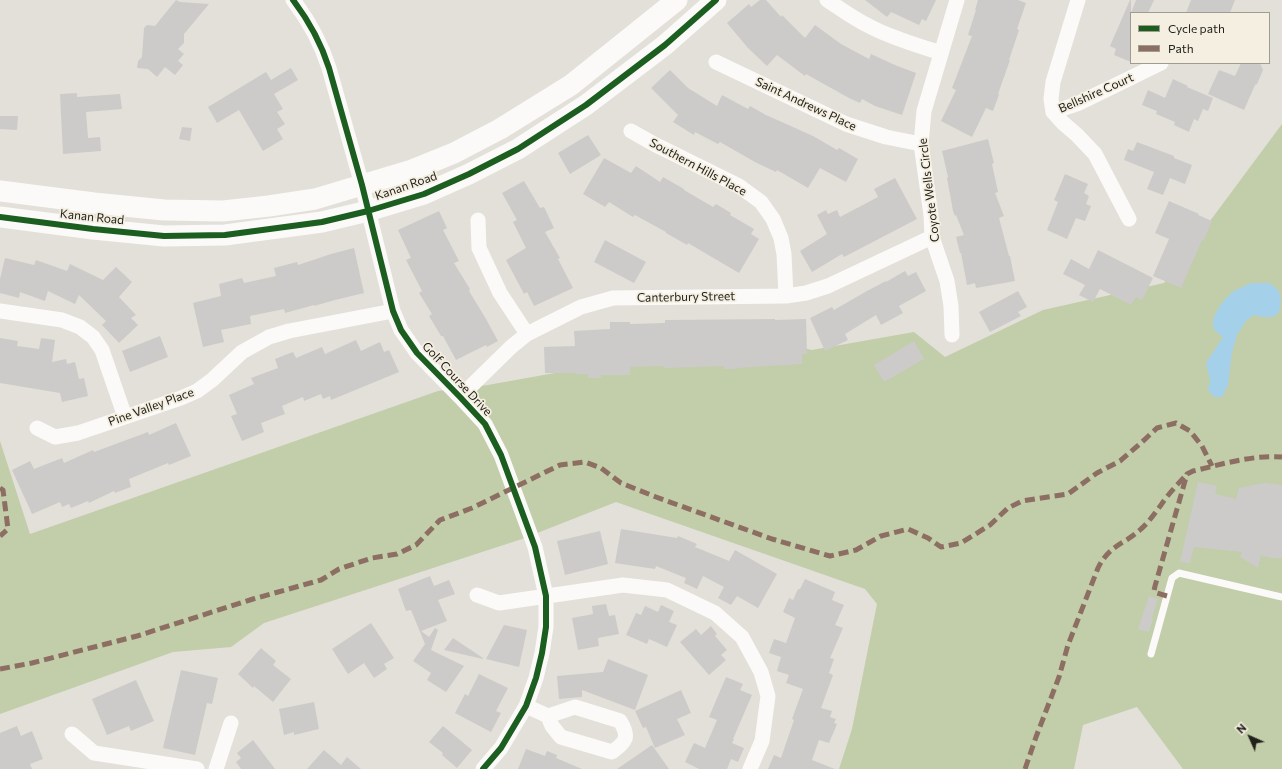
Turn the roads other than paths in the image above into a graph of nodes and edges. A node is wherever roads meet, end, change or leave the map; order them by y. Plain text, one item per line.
1 (293, 0) edge
2 (676, 0) edge
3 (716, 0) edge
4 (827, 0) edge
5 (957, 0) edge
6 (1078, 0) edge
7 (941, 53) junction
8 (716, 62) dead end
9 (1159, 64) edge
10 (1053, 112) junction
11 (631, 131) dead end
12 (921, 144) junction
13 (362, 185) junction
14 (0, 191) edge
15 (368, 211) junction
16 (0, 217) edge
17 (1129, 219) dead end
18 (478, 220) dead end
19 (932, 237) junction
20 (786, 296) junction
21 (0, 311) edge
22 (393, 311) junction
23 (527, 334) junction
24 (952, 335) dead end
25 (460, 397) junction
26 (125, 417) junction
27 (37, 428) dead end
28 (477, 595) dead end
29 (546, 596) junction
30 (1282, 597) edge
31 (1151, 654) dead end
32 (526, 706) junction
33 (548, 716) junction
34 (231, 723) dead end
35 (72, 734) dead end
36 (197, 769) edge
37 (216, 769) edge
38 (483, 769) edge
39 (750, 769) edge

1 - 13 street, Golf Course Drive
2 - 13 main road, Kanan Road
3 - 15 main road, Kanan Road
4 - 7 street
5 - 7 street, Coyote Wells Circle
6 - 10 street
7 - 12 street, Coyote Wells Circle
8 - 12 street, Saint Andrews Place
9 - 10 street, Bellshire Court
10 - 17 street
11 - 20 street, Southern Hills Place
12 - 19 street, Coyote Wells Circle
13 - 14 main road, Kanan Road
13 - 15 street, Golf Course Drive
15 - 16 main road, Kanan Road
15 - 22 street, Golf Course Drive
18 - 23 street
19 - 20 street, Canterbury Street
19 - 24 street, Coyote Wells Circle
20 - 23 street, Canterbury Street
21 - 26 street
22 - 25 street, Golf Course Drive
22 - 26 street, Pine Valley Place
23 - 25 street, Canterbury Street
25 - 29 street, Golf Course Drive
26 - 27 street, Pine Valley Place
28 - 29 street
29 - 32 street, Golf Course Drive
29 - 39 street
30 - 31 lane
32 - 33 street
32 - 38 street, Golf Course Drive
33 - 33 street
34 - 37 street
35 - 36 street

